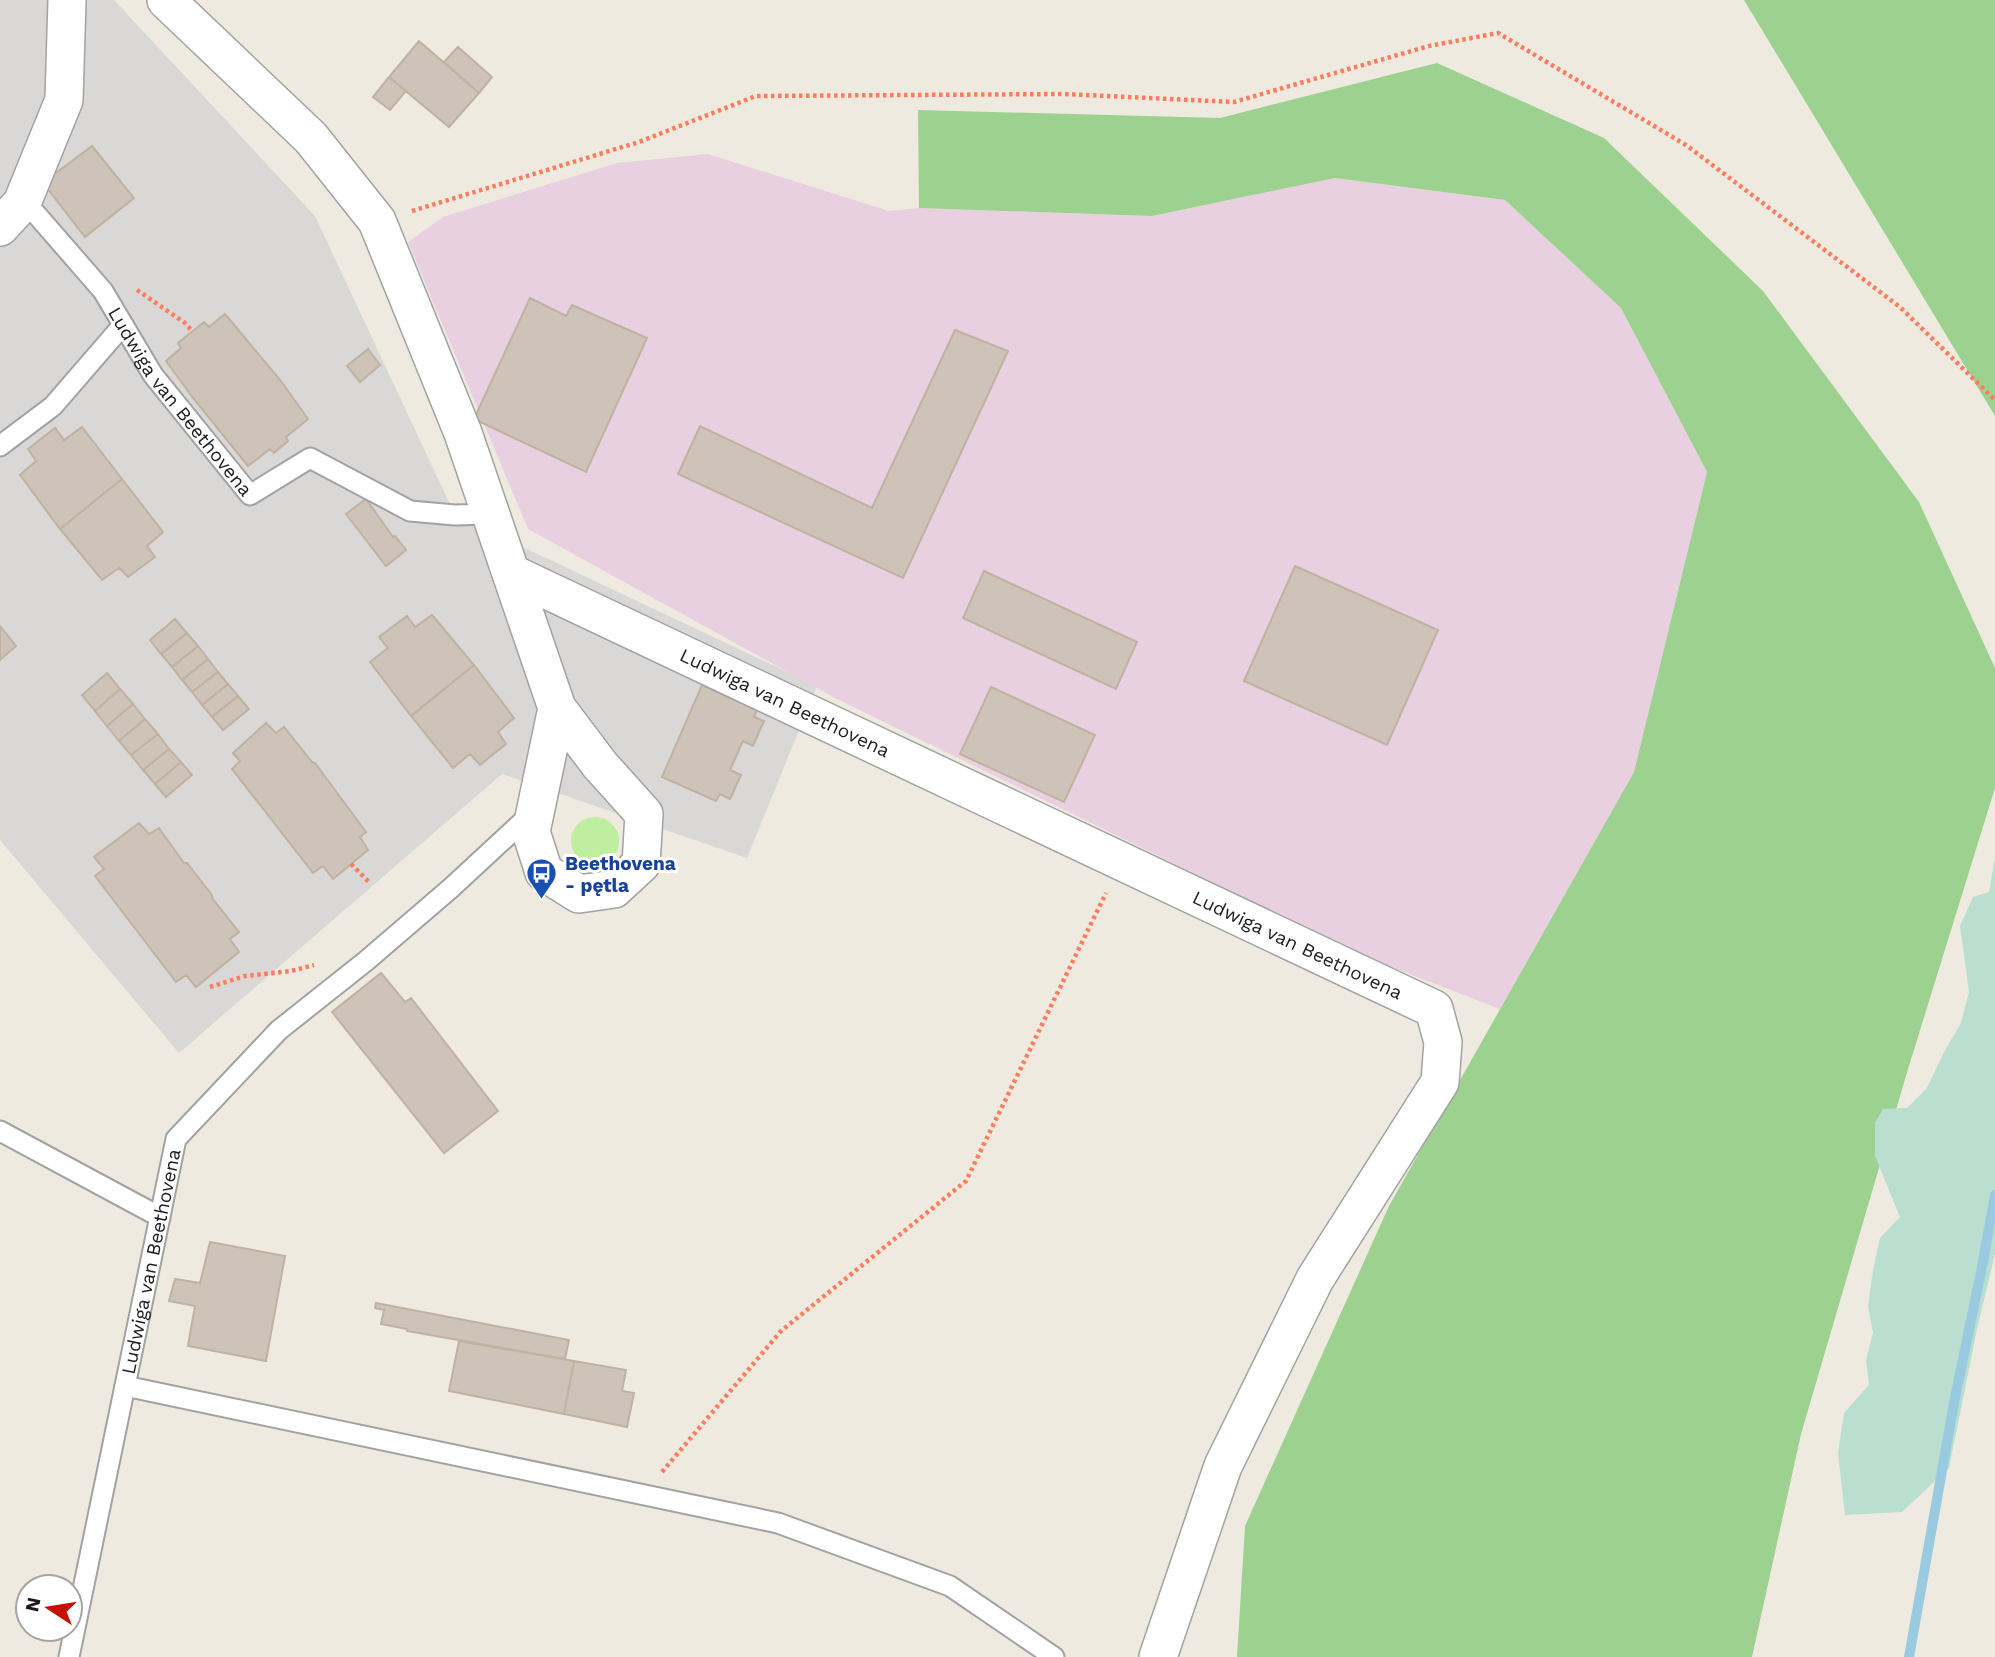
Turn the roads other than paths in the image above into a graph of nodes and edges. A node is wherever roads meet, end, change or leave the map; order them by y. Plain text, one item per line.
1 (67, 0) edge
2 (166, 0) edge
3 (23, 199) junction
4 (0, 227) edge
5 (124, 325) junction
6 (0, 446) edge
7 (491, 514) junction
8 (511, 573) junction
9 (557, 708) junction
10 (536, 809) junction
11 (0, 1131) edge
12 (160, 1217) junction
13 (125, 1386) junction
14 (69, 1657) edge
15 (1054, 1657) edge
16 (1158, 1657) edge

1 - 3 street
2 - 7 street
3 - 4 street
3 - 5 lane, Ludwiga van Beethovena
5 - 6 lane
5 - 7 lane, Ludwiga van Beethovena
7 - 8 street
8 - 9 street
8 - 16 street, Ludwiga van Beethovena
9 - 10 street
9 - 10 street
10 - 12 lane, Ludwiga van Beethovena
11 - 12 lane
12 - 13 lane, Ludwiga van Beethovena
13 - 14 lane, Ludwiga van Beethovena
13 - 15 lane

